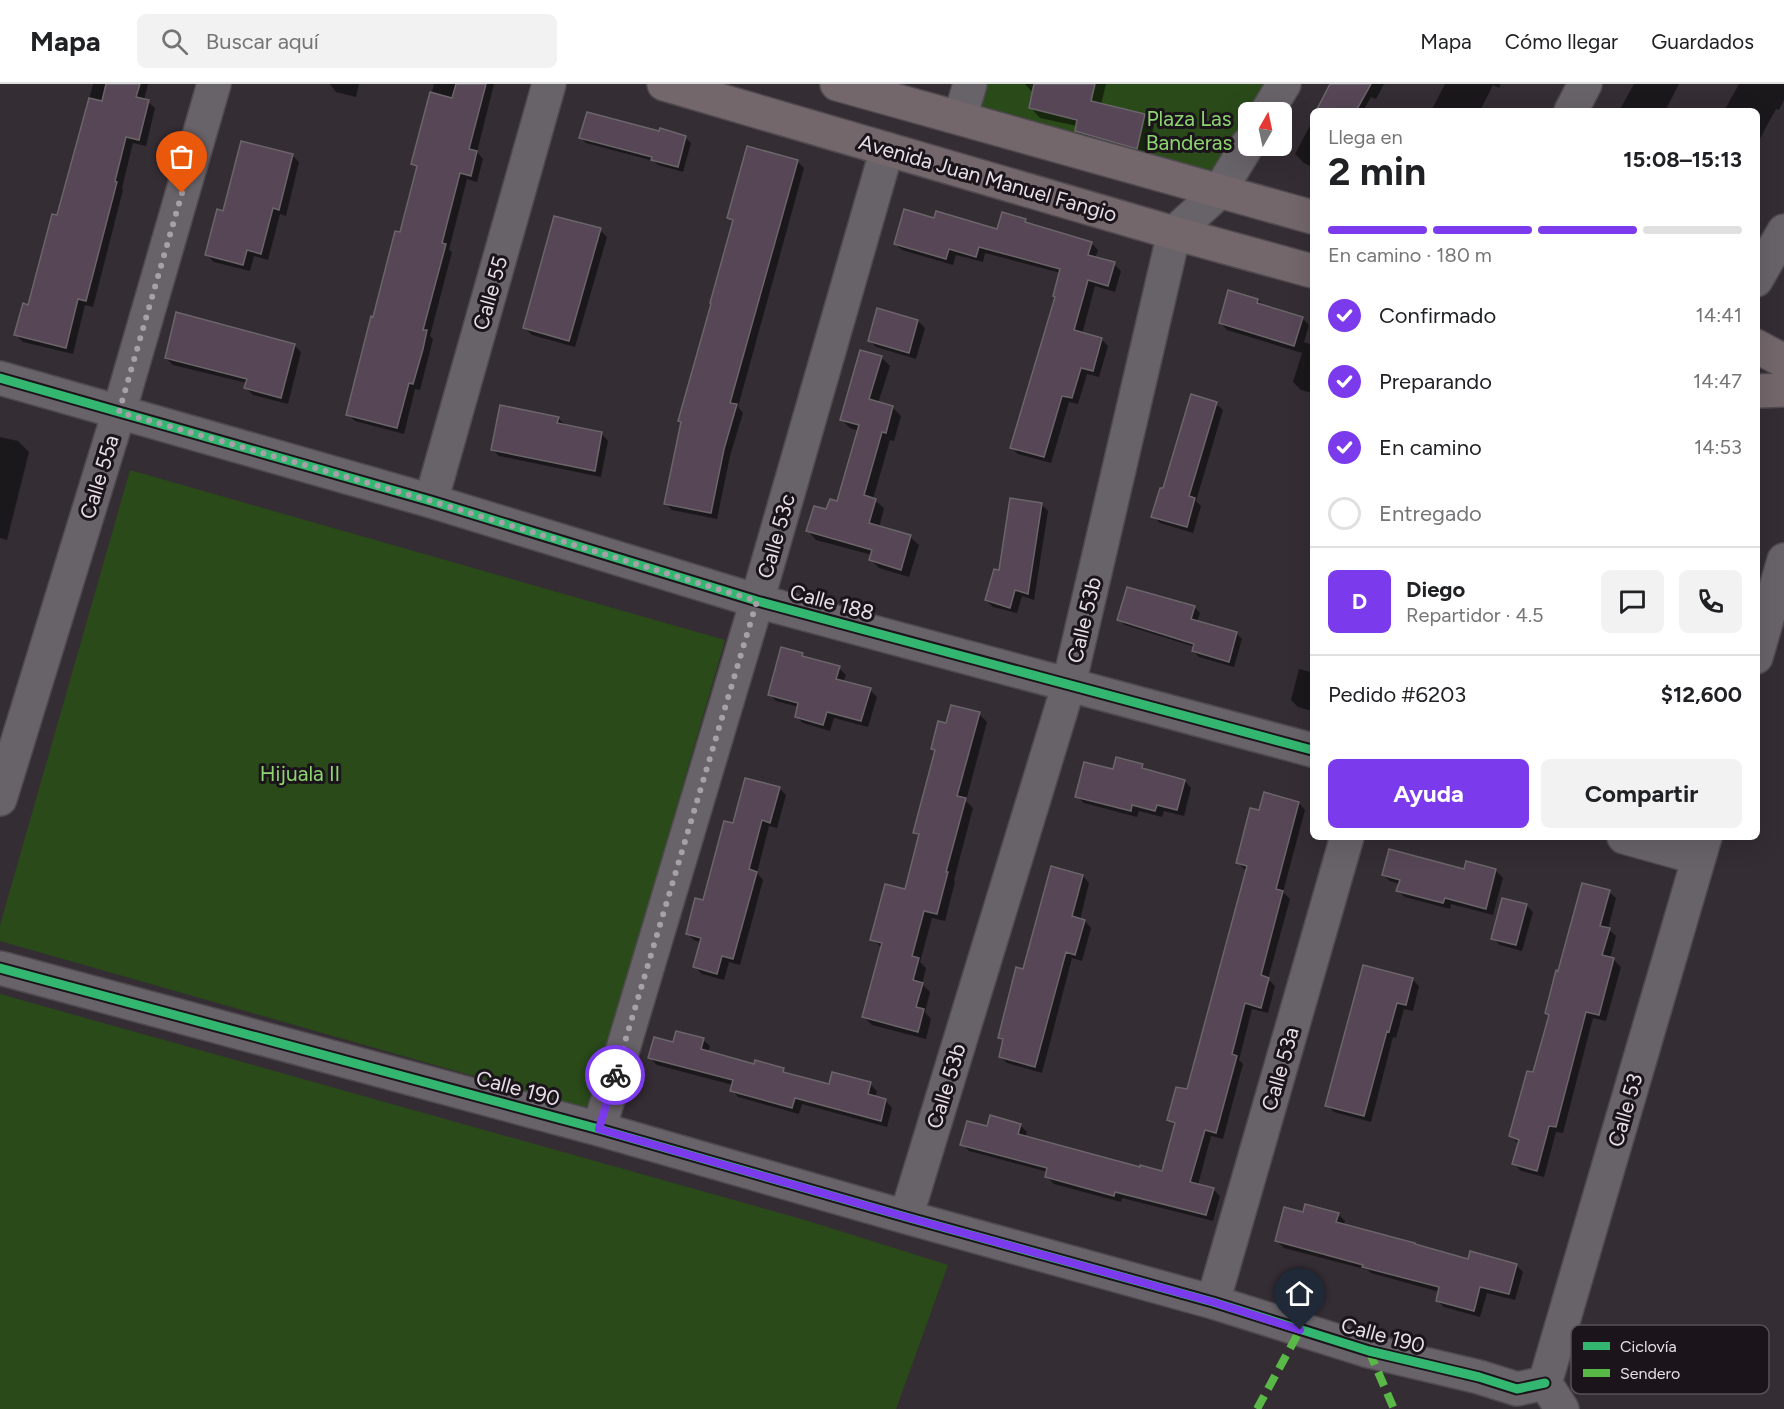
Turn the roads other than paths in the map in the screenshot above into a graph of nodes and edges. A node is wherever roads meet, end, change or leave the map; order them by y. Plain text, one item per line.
1 (214, 84) edge
2 (549, 84) edge
3 (664, 84) edge
4 (837, 84) edge
5 (970, 84) edge
6 (1284, 84) edge
7 (1586, 84) edge
8 (1273, 102) edge
9 (1573, 108) edge
10 (960, 118) junction
11 (887, 149) junction
12 (1241, 156) edge
13 (1219, 192) junction
14 (1310, 217) edge
15 (1784, 231) edge
16 (1174, 233) junction
17 (1310, 270) edge
18 (1760, 273) edge
19 (1760, 348) edge
20 (1784, 361) edge
21 (0, 378) edge
22 (1784, 390) edge
23 (1760, 391) edge
24 (119, 412) junction
25 (431, 501) junction
26 (1784, 560) edge
27 (757, 601) junction
28 (1760, 643) edge
29 (1069, 684) junction
30 (1310, 749) edge
31 (0, 799) edge
32 (1346, 840) edge
33 (1645, 840) edge
34 (1702, 848) edge
35 (0, 968) edge
36 (599, 1129) junction
37 (906, 1217) junction
38 (1213, 1302) junction
39 (1572, 1325) edge
40 (1571, 1330) edge
41 (1553, 1396) edge

1 - 24 street, Calle 55a
2 - 25 street, Calle 55
3 - 11 main road, Avenida Juan Manuel Fangio
4 - 10 main road
5 - 10 street
6 - 8 street
7 - 9 street
10 - 13 main road
11 - 16 main road, Avenida Juan Manuel Fangio
11 - 27 street, Calle 53c
12 - 13 street
13 - 14 main road
13 - 16 street
15 - 18 street
16 - 17 main road, Avenida Juan Manuel Fangio
16 - 29 street, Calle 53b
19 - 20 main road
21 - 24 street, Calle 188
22 - 23 main road
24 - 25 street, Calle 188
24 - 31 street, Calle 55a
25 - 27 street, Calle 188
26 - 28 street
27 - 29 street, Calle 188
27 - 36 street, Calle 53c
29 - 30 street, Calle 188
29 - 37 street, Calle 53b
32 - 38 street, Calle 53a
33 - 34 street
34 - 39 street, Calle 53
35 - 36 street, Calle 190
36 - 37 street, Calle 190
37 - 38 street, Calle 190
38 - 41 street, Calle 190
40 - 41 street, Calle 53

